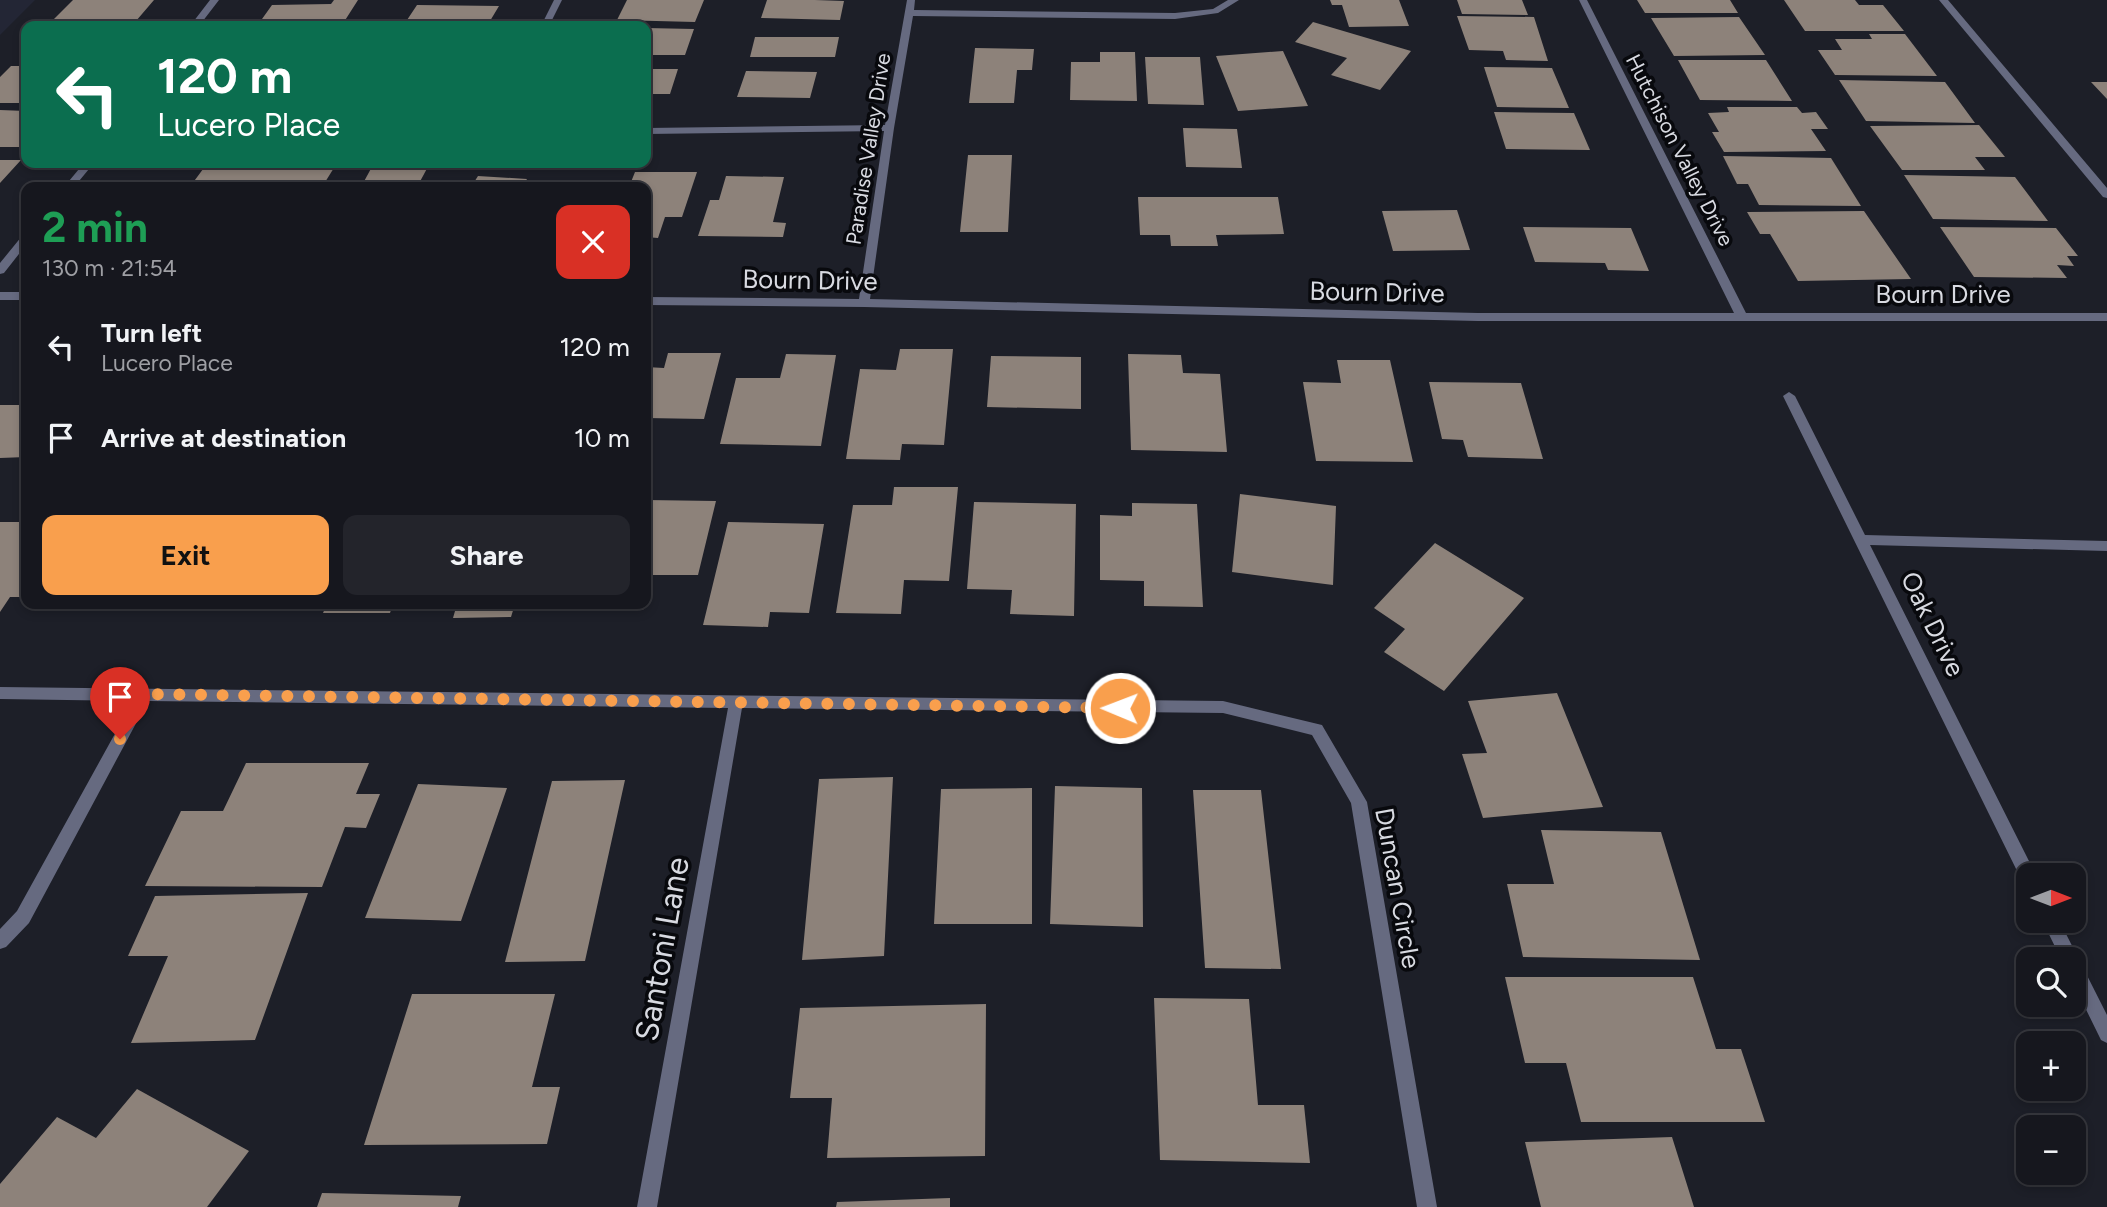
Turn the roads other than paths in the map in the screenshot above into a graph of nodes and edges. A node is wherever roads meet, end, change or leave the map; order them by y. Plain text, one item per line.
1 (215, 0) edge
2 (558, 0) edge
3 (911, 0) edge
4 (1235, 0) edge
5 (1583, 0) edge
6 (1943, 0) edge
7 (909, 13) junction
8 (198, 21) edge
9 (548, 21) edge
10 (889, 128) junction
11 (651, 131) edge
12 (85, 168) edge
13 (73, 182) edge
14 (2107, 195) edge
15 (21, 245) edge
16 (0, 270) edge
17 (0, 296) edge
18 (21, 296) edge
19 (651, 301) edge
20 (864, 303) junction
21 (1742, 317) junction
22 (2107, 317) edge
23 (1789, 396) dead end
24 (1862, 540) junction
25 (2107, 546) edge
26 (0, 693) edge
27 (144, 694) junction
28 (736, 702) junction
29 (2022, 863) edge
30 (0, 942) edge
31 (2086, 991) edge
32 (2107, 1034) edge
33 (647, 1207) edge
34 (1427, 1207) edge

1 - 8 street
2 - 9 street
3 - 7 street, Paradise Valley Drive
4 - 7 street
5 - 21 street, Hutchison Valley Drive
6 - 14 street
7 - 10 street, Paradise Valley Drive
10 - 11 street
10 - 20 street, Paradise Valley Drive
12 - 13 street
15 - 16 street
17 - 18 street
19 - 20 street, Bourn Drive
20 - 21 street, Bourn Drive
21 - 22 street, Bourn Drive
23 - 24 street, Oak Drive
24 - 25 street
24 - 29 street, Oak Drive
26 - 27 street, Duncan Circle
27 - 28 street, Duncan Circle
27 - 30 street
28 - 33 street, Santoni Lane
28 - 34 street, Duncan Circle
31 - 32 street

